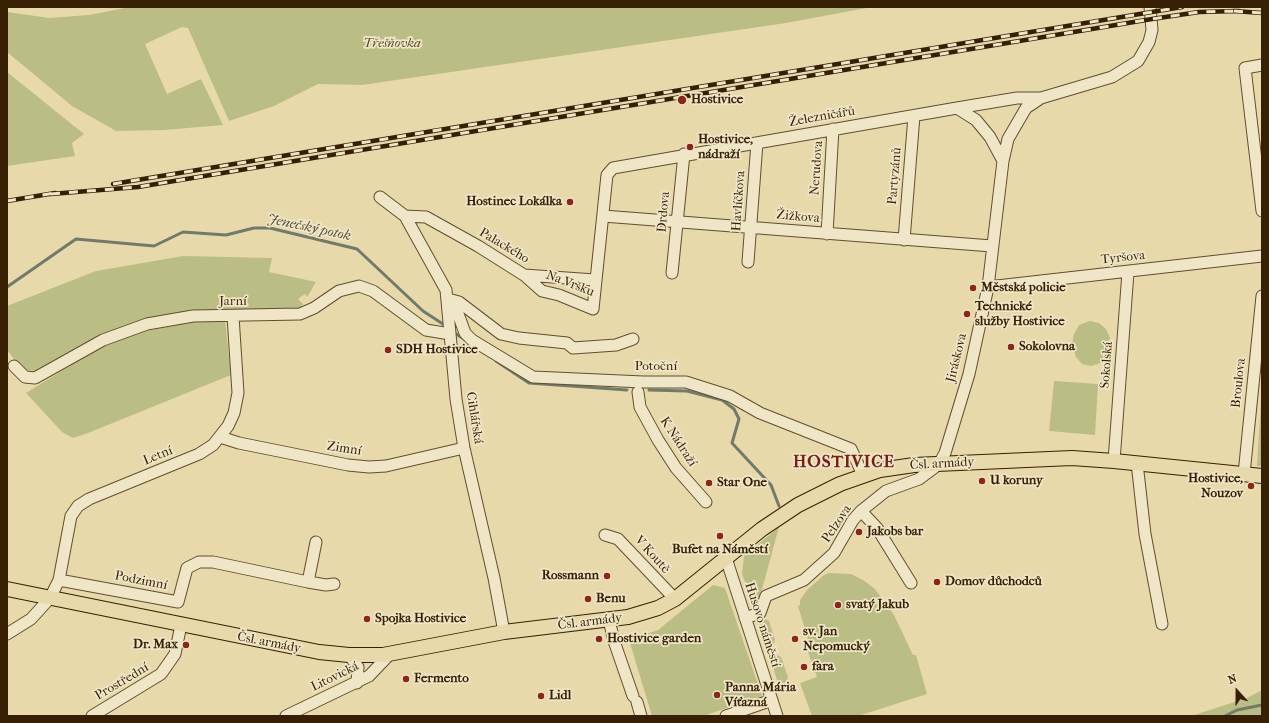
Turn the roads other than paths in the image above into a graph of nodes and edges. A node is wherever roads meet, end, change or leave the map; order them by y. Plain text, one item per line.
1 (1150, 7) edge
2 (1262, 65) edge
3 (1041, 98) junction
4 (957, 108) junction
5 (914, 116) junction
6 (833, 129) junction
7 (757, 143) junction
8 (684, 154) junction
9 (1003, 161) junction
10 (380, 197) dead end
11 (1262, 211) edge
12 (405, 216) junction
13 (602, 216) junction
14 (677, 223) junction
15 (751, 227) junction
16 (827, 234) junction
17 (904, 240) junction
18 (992, 246) junction
19 (1262, 256) edge
20 (748, 262) dead end
21 (1128, 272) junction
22 (672, 273) dead end
23 (524, 275) junction
24 (595, 285) junction
25 (988, 287) junction
26 (1262, 296) edge
27 (448, 304) junction
28 (233, 316) junction
29 (450, 329) junction
30 (633, 339) dead end
31 (14, 366) dead end
32 (638, 392) dead end
33 (220, 436) junction
34 (464, 448) junction
35 (1114, 461) junction
36 (1137, 463) junction
37 (939, 464) junction
38 (863, 474) junction
39 (1244, 474) junction
40 (1262, 476) edge
41 (706, 502) dead end
42 (861, 511) junction
43 (605, 535) dead end
44 (316, 542) dead end
45 (726, 558) junction
46 (59, 580) junction
47 (308, 582) junction
48 (910, 583) dead end
49 (334, 584) dead end
50 (7, 590) edge
51 (50, 598) junction
52 (675, 600) junction
53 (745, 618) junction
54 (609, 620) junction
55 (1162, 624) dead end
56 (181, 625) junction
57 (504, 632) junction
58 (7, 634) edge
59 (390, 654) junction
60 (348, 655) junction
61 (357, 683) junction
62 (772, 700) junction
63 (92, 716) edge
64 (286, 716) edge
65 (640, 716) edge
66 (726, 716) edge
67 (778, 716) edge

1 - 3 street, Jiráskova
2 - 11 street
3 - 4 street, Železničářů
3 - 9 street, Jiráskova
4 - 5 street, Železničářů
4 - 9 street
5 - 6 street, Železničářů
5 - 17 street, Partyzánů
6 - 7 street, Železničářů
6 - 16 street, Nerudova
7 - 8 street, Železničářů
7 - 15 street, Havlíčkova
8 - 13 street, Železničářů
8 - 14 street, Drdova
9 - 18 street, Jiráskova
10 - 12 street
12 - 23 street, Palackého
12 - 27 street, Cihlářská
13 - 14 street, Žižkova
13 - 24 street
14 - 15 street, Žižkova
14 - 22 street, Drdova
15 - 16 street, Žižkova
15 - 20 street, Havlíčkova
16 - 17 street, Žižkova
17 - 18 street, Žižkova
18 - 25 street, Jiráskova
19 - 21 street, Tyršova
21 - 25 street, Tyršova
21 - 35 street, Sokolská
23 - 24 street, Palackého
23 - 24 street, Na Vršku
25 - 37 street, Jiráskova
26 - 39 street, Broulova
27 - 29 street, Cihlářská
27 - 30 street
27 - 38 street, Potoční
28 - 29 street, Jarní
28 - 31 street, Jarní
28 - 33 street, Letní
29 - 34 street, Cihlářská
32 - 41 street, K Nádraží
33 - 34 street, Zimní
33 - 46 street, Letní
34 - 57 street, Cihlářská
35 - 36 main road, Čsl. armády
35 - 37 main road, Čsl. armády
36 - 39 main road, Čsl. armády
36 - 55 street
37 - 38 main road, Čsl. armády
37 - 42 street, Pelzova
38 - 45 main road, Čsl. armády
39 - 40 main road, Čsl. armády
42 - 48 street
42 - 53 street, Pelzova
43 - 52 street, V Koutě
44 - 47 street
45 - 52 main road, Čsl. armády
45 - 53 street, Husovo náměstí
46 - 47 street, Podzimní
46 - 51 street, Letní
47 - 49 street, Podzimní
50 - 51 main road, Čsl. armády
51 - 56 main road, Čsl. armády
51 - 58 street, Letní
52 - 54 main road, Čsl. armády
53 - 62 street, Husovo náměstí
54 - 57 main road, Čsl. armády
54 - 65 street
56 - 60 main road, Čsl. armády
56 - 63 street, Prostřední
57 - 59 main road, Čsl. armády
59 - 60 main road, Čsl. armády
59 - 61 street, Litovická
60 - 61 street
61 - 64 street, Litovická
62 - 66 street
62 - 67 street, Husovo náměstí

